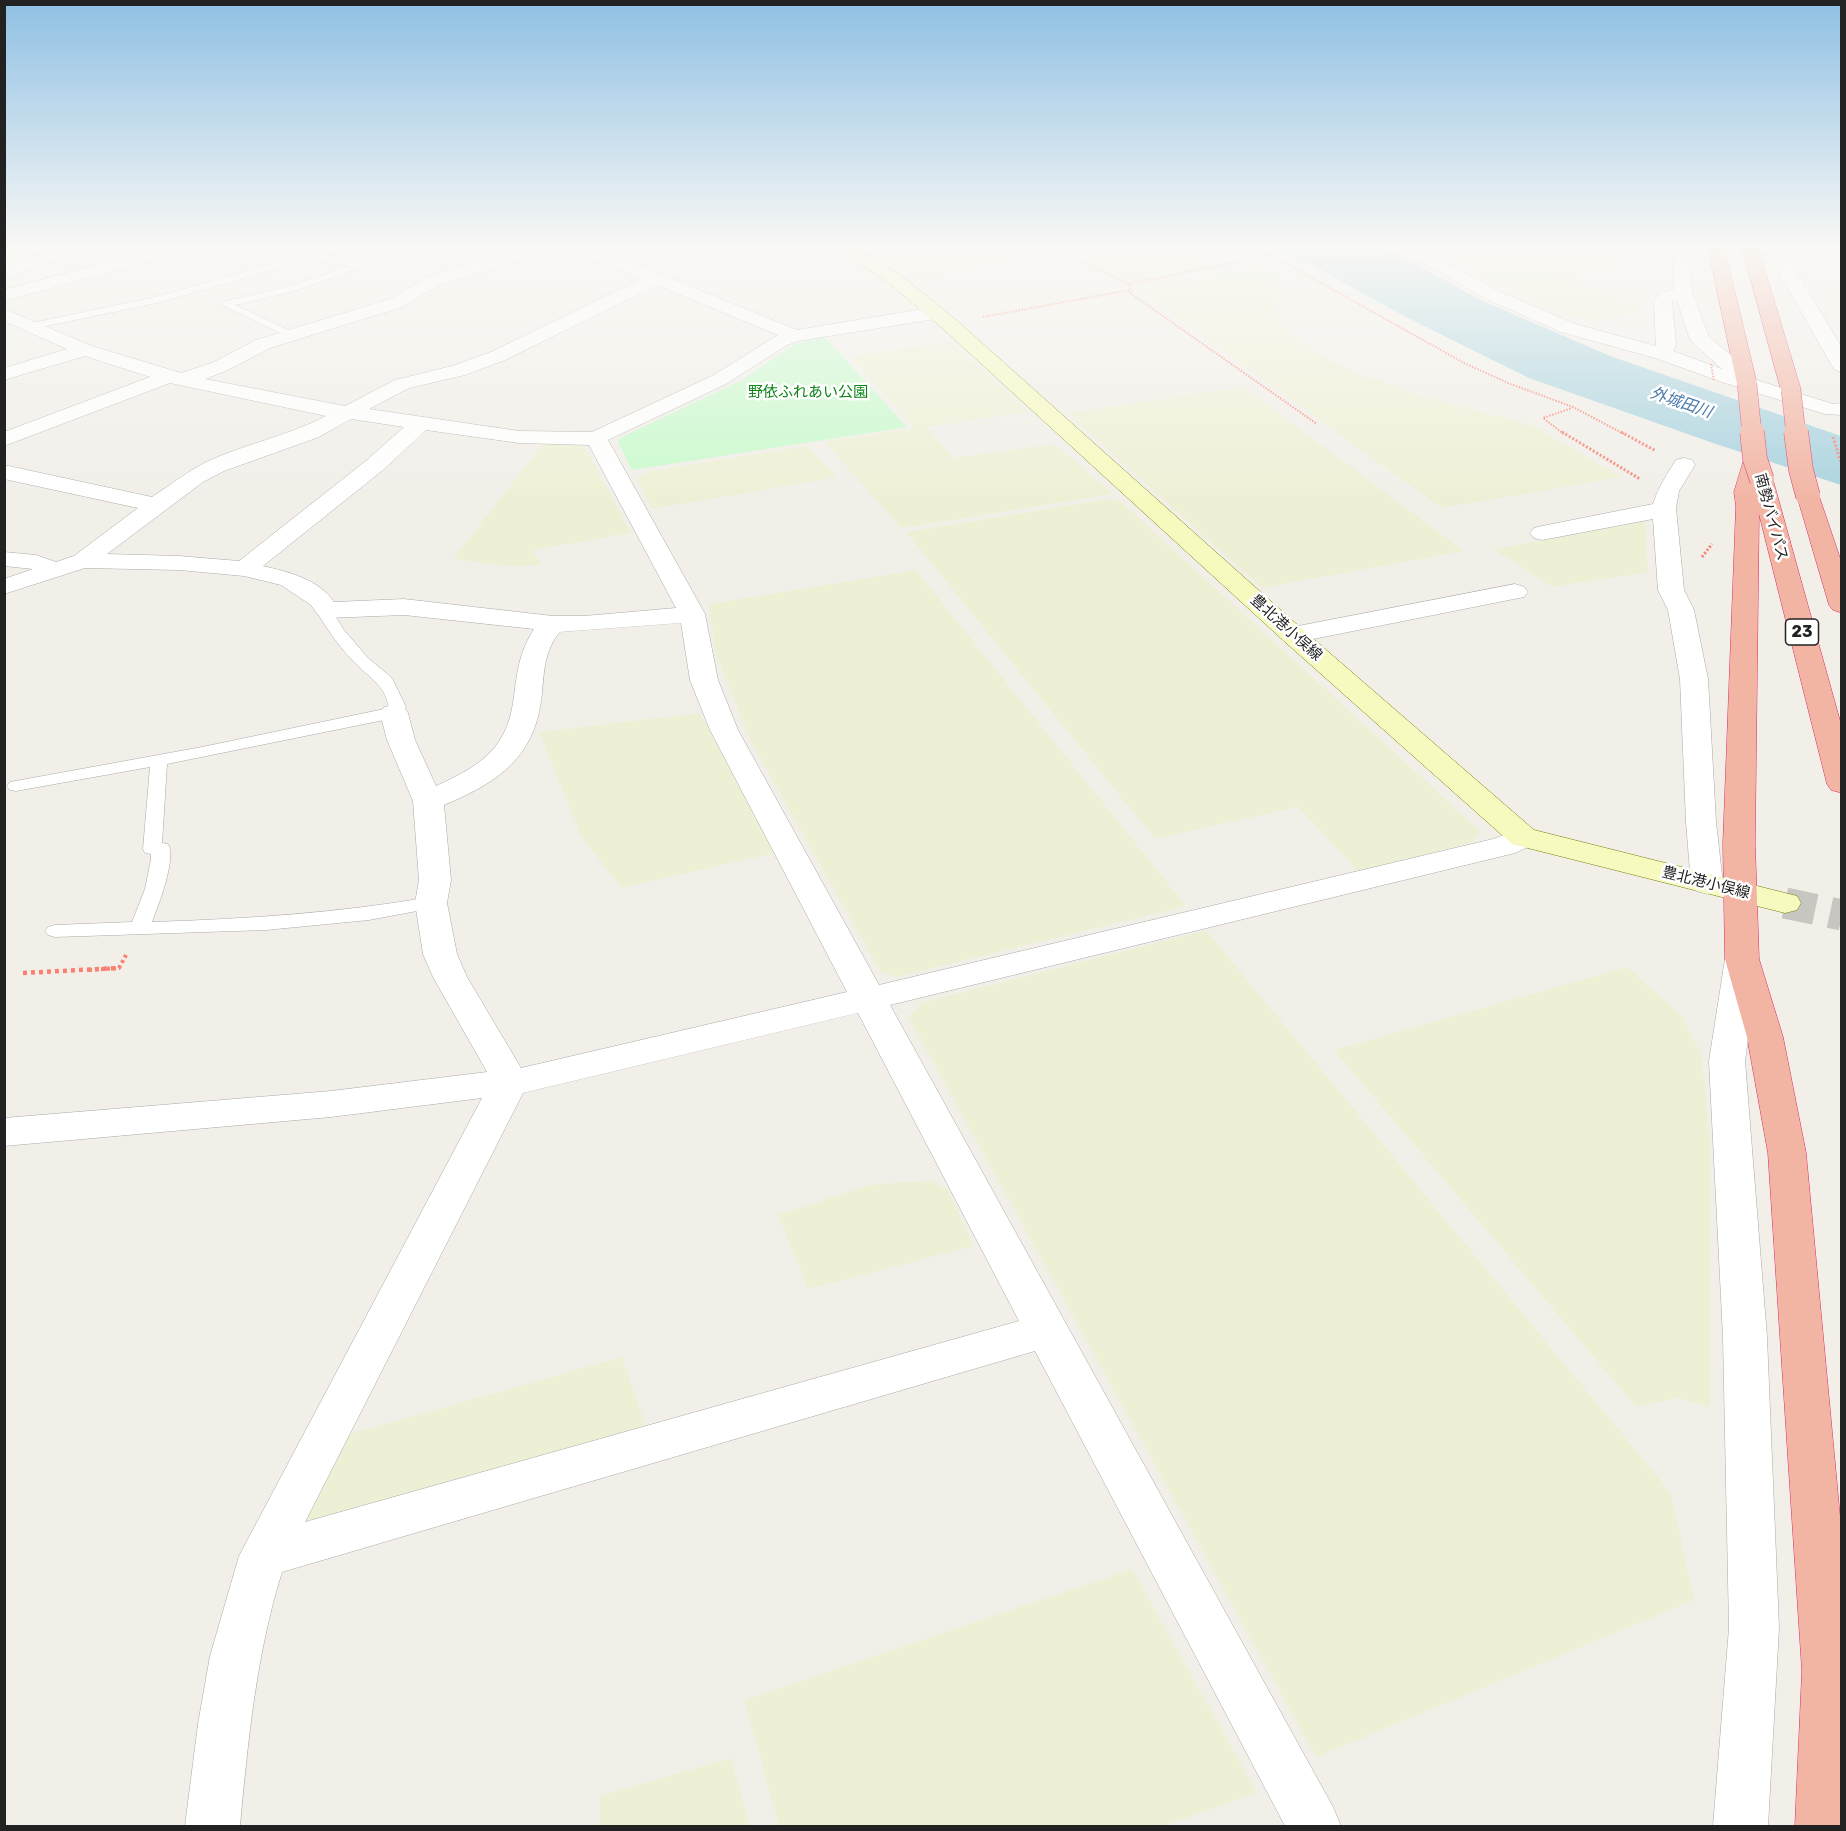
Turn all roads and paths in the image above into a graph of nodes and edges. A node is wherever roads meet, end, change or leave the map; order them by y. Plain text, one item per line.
1 (46, 332) edge
2 (286, 332) edge
3 (300, 332) edge
4 (546, 332) edge
5 (787, 332) edge
6 (824, 332) edge
7 (958, 332) edge
8 (1186, 332) edge
9 (1407, 332) edge
10 (1589, 332) edge
11 (1665, 332) edge
12 (1697, 332) edge
13 (1736, 332) edge
14 (1774, 332) edge
15 (1823, 332) edge
16 (291, 335) junction
17 (795, 336) junction
18 (85, 350) junction
19 (1662, 354) junction
20 (1842, 366) edge
21 (4, 374) edge
22 (176, 378) junction
23 (1748, 384) junction
24 (1573, 407) junction
25 (1842, 409) edge
26 (349, 412) junction
27 (421, 423) junction
28 (1317, 424) dead end
29 (596, 438) junction
30 (4, 440) edge
31 (1684, 465) joint
32 (1759, 469) junction
33 (1801, 470) junction
34 (4, 472) edge
35 (1666, 500) junction
36 (156, 505) junction
37 (1837, 518) dead end
38 (1542, 533) dead end
39 (1715, 539) dead end
40 (4, 559) edge
41 (82, 561) junction
42 (244, 569) junction
43 (54, 570) junction
44 (4, 587) edge
45 (1515, 592) dead end
46 (1842, 605) edge
47 (327, 610) junction
48 (1681, 610) junction
49 (692, 614) junction
50 (553, 624) junction
51 (1293, 635) junction
52 (394, 713) junction
53 (159, 760) junction
54 (1842, 784) edge
55 (16, 786) dead end
56 (428, 801) junction
57 (1523, 837) junction
58 (1723, 888) junction
59 (431, 903) junction
60 (1785, 903) tunnel mouth
61 (140, 928) junction
62 (55, 931) dead end
63 (1742, 959) junction
64 (23, 973) dead end
65 (870, 998) junction
66 (512, 1082) junction
67 (4, 1132) edge
68 (1047, 1330) junction
69 (262, 1556) junction
70 (212, 1827) edge
71 (1314, 1827) edge
72 (1740, 1827) edge
73 (1823, 1827) edge

1 - 18 street
2 - 16 lane
3 - 16 street
4 - 26 street
5 - 17 street
6 - 17 street
7 - 51 main road, 豊北港小俣線
8 - 28 path
9 - 24 path
10 - 19 street
11 - 19 street
12 - 23 street
13 - 23 highway, 南勢バイパス / 23
14 - 33 highway, bridge
15 - 20 street
16 - 22 street
17 - 29 street
18 - 21 street
18 - 22 street
19 - 25 street
22 - 26 street
22 - 30 street
23 - 32 highway, 南勢バイパス / 23, bridge
24 - 31 path
24 - 35 path
26 - 27 street
26 - 36 street
27 - 29 street
27 - 42 street
29 - 49 street
31 - 35 street
32 - 54 highway, 南勢バイパス / 23
32 - 58 highway
33 - 37 highway
33 - 46 highway, bridge
34 - 36 street
35 - 38 street
35 - 48 street
36 - 41 street
39 - 48 path
40 - 43 street
41 - 42 street
41 - 43 street
42 - 47 street
43 - 44 street
45 - 51 street
47 - 50 street
47 - 52 lane
48 - 58 street
49 - 50 street
49 - 65 street
50 - 56 street
51 - 57 main road, 豊北港小俣線
52 - 53 lane
52 - 56 street
53 - 55 lane
53 - 61 lane
56 - 59 street
57 - 58 main road, 豊北港小俣線
57 - 65 street
58 - 60 main road, 豊北港小俣線
58 - 63 highway
59 - 61 lane
59 - 66 street
61 - 62 lane
61 - 64 path
63 - 72 street
63 - 73 highway
65 - 66 street
65 - 68 street
66 - 67 street
66 - 69 street
68 - 69 street
68 - 71 street
69 - 70 street

